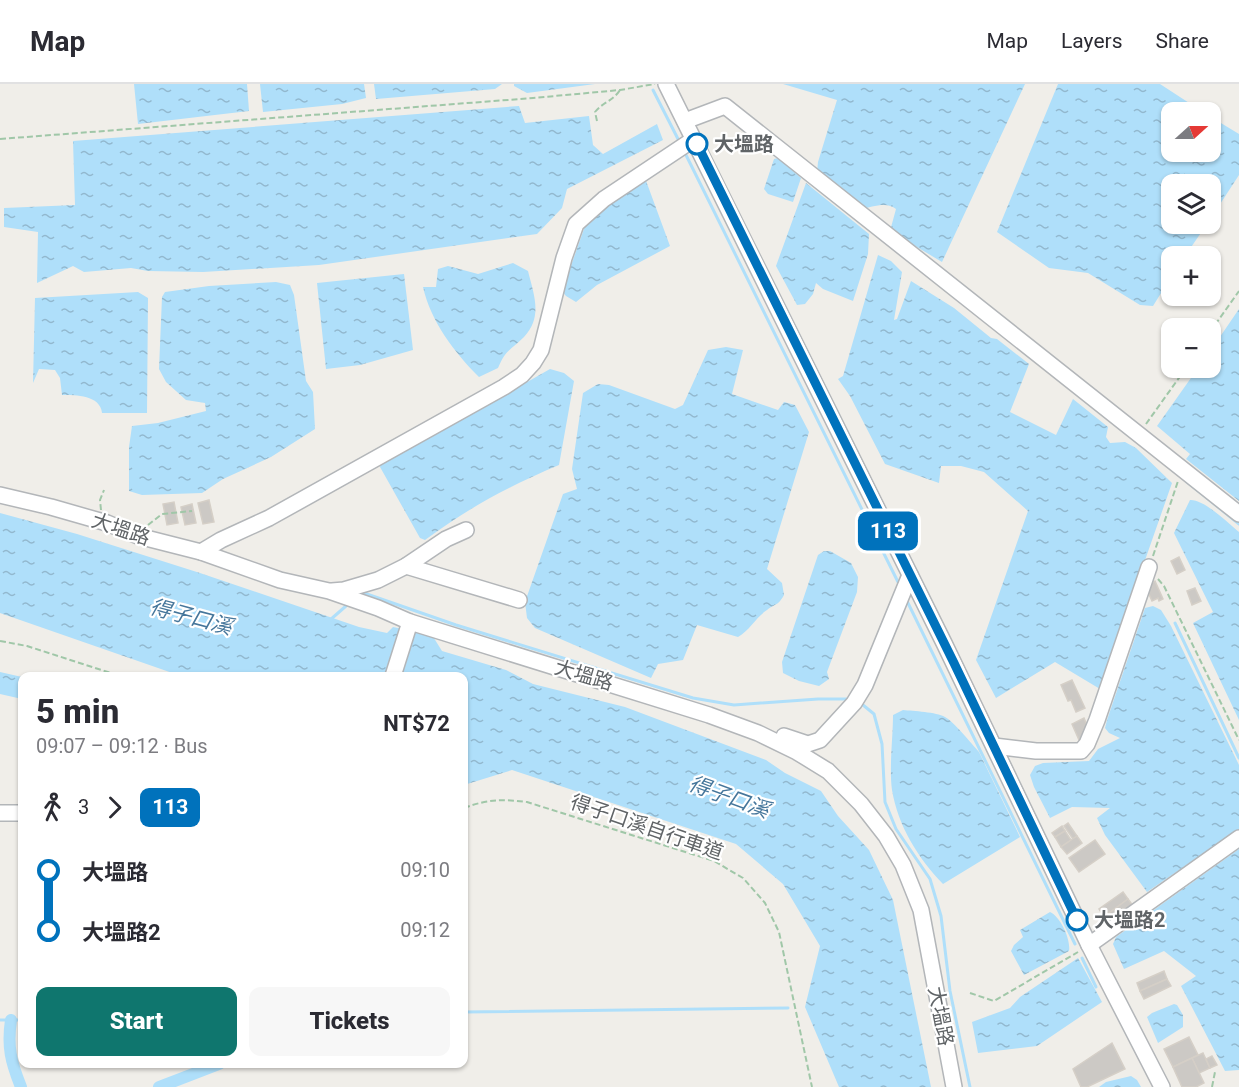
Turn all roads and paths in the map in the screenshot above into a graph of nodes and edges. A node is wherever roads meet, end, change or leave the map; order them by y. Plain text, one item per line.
1 (657, 84) edge
2 (666, 84) edge
3 (620, 90) junction
4 (597, 121) dead end
5 (685, 121) junction
6 (0, 138) edge
7 (694, 139) junction
8 (1239, 291) edge
9 (1220, 318) edge
10 (1179, 378) edge
11 (1139, 434) junction
12 (1181, 469) junction
13 (104, 490) dead end
14 (0, 495) edge
15 (192, 511) dead end
16 (1239, 514) edge
17 (106, 523) junction
18 (466, 530) dead end
19 (138, 536) junction
20 (201, 552) junction
21 (406, 566) junction
22 (1149, 567) junction
23 (910, 575) junction
24 (328, 591) junction
25 (519, 600) dead end
26 (410, 622) junction
27 (0, 641) edge
28 (108, 672) edge
29 (394, 672) edge
30 (758, 733) junction
31 (1239, 740) edge
32 (994, 746) junction
33 (468, 806) edge
34 (0, 813) edge
35 (18, 813) edge
36 (1239, 838) edge
37 (1089, 945) junction
38 (970, 993) dead end
39 (1215, 1072) dead end
40 (812, 1087) edge
41 (954, 1087) edge
42 (1162, 1087) edge
43 (1212, 1087) edge

1 - 3 path
2 - 5 street
3 - 4 path
3 - 6 path
5 - 7 street
5 - 11 street
7 - 20 street
7 - 23 street
8 - 9 path
10 - 11 path
11 - 12 street
12 - 16 street
12 - 22 path
13 - 17 path
14 - 17 street, 大塭路
15 - 19 path
17 - 19 street, 大塭路
18 - 21 street
19 - 20 street, 大塭路
20 - 24 street, 大塭路
21 - 24 street
21 - 25 street
22 - 31 path
22 - 32 street
23 - 30 street
23 - 32 street
24 - 26 street, 大塭路
26 - 29 street
26 - 30 street, 大塭路
27 - 28 path
30 - 41 street, 大塭路
32 - 37 street
33 - 40 path, 得子口溪自行車道
34 - 35 street
36 - 37 street
37 - 38 path
37 - 42 street
39 - 43 path

